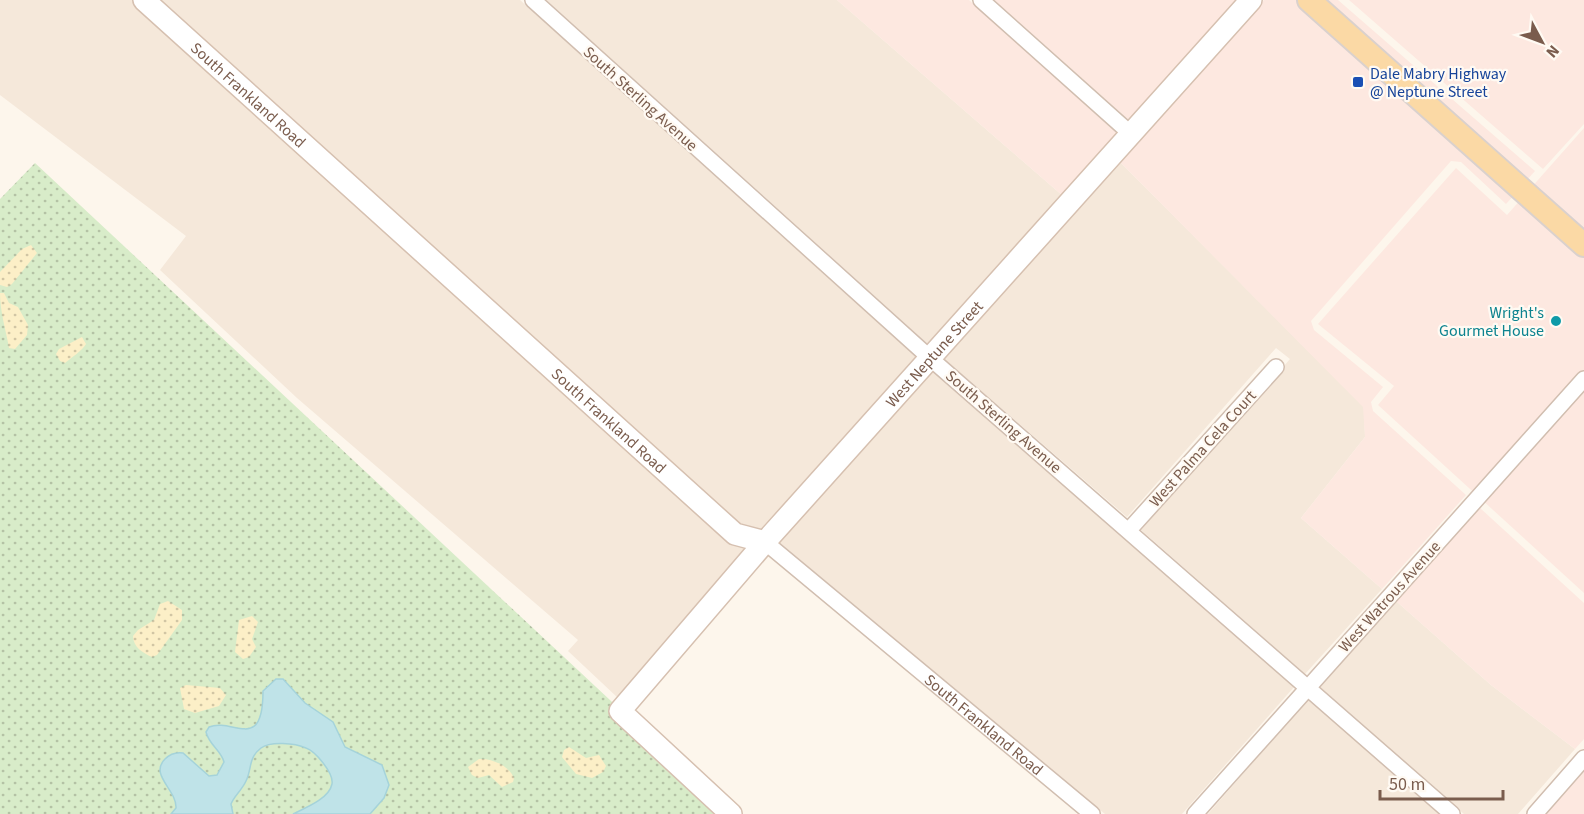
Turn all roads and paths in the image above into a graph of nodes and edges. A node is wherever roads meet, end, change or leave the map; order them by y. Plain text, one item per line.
1 (144, 0) edge
2 (533, 0) edge
3 (981, 0) edge
4 (1251, 0) edge
5 (1309, 0) edge
6 (1131, 134) junction
7 (1584, 245) edge
8 (930, 358) junction
9 (1276, 367) dead end
10 (1584, 379) edge
11 (1129, 530) junction
12 (765, 542) junction
13 (1306, 687) junction
14 (1584, 758) edge
15 (731, 814) edge
16 (1092, 814) edge
17 (1195, 814) edge
18 (1452, 814) edge
19 (1535, 814) edge

1 - 12 street, South Frankland Road
2 - 8 street, South Sterling Avenue
3 - 6 street
4 - 6 street, West Neptune Street
5 - 7 main road
6 - 8 street, West Neptune Street
8 - 11 street, South Sterling Avenue
8 - 12 street, West Neptune Street
9 - 11 street, West Palma Cela Court
10 - 13 street, West Watrous Avenue
11 - 13 street, South Sterling Avenue
12 - 15 street, West Neptune Street
12 - 16 street, South Frankland Road
13 - 17 street, West Watrous Avenue
13 - 18 street, South Sterling Avenue
14 - 19 street

